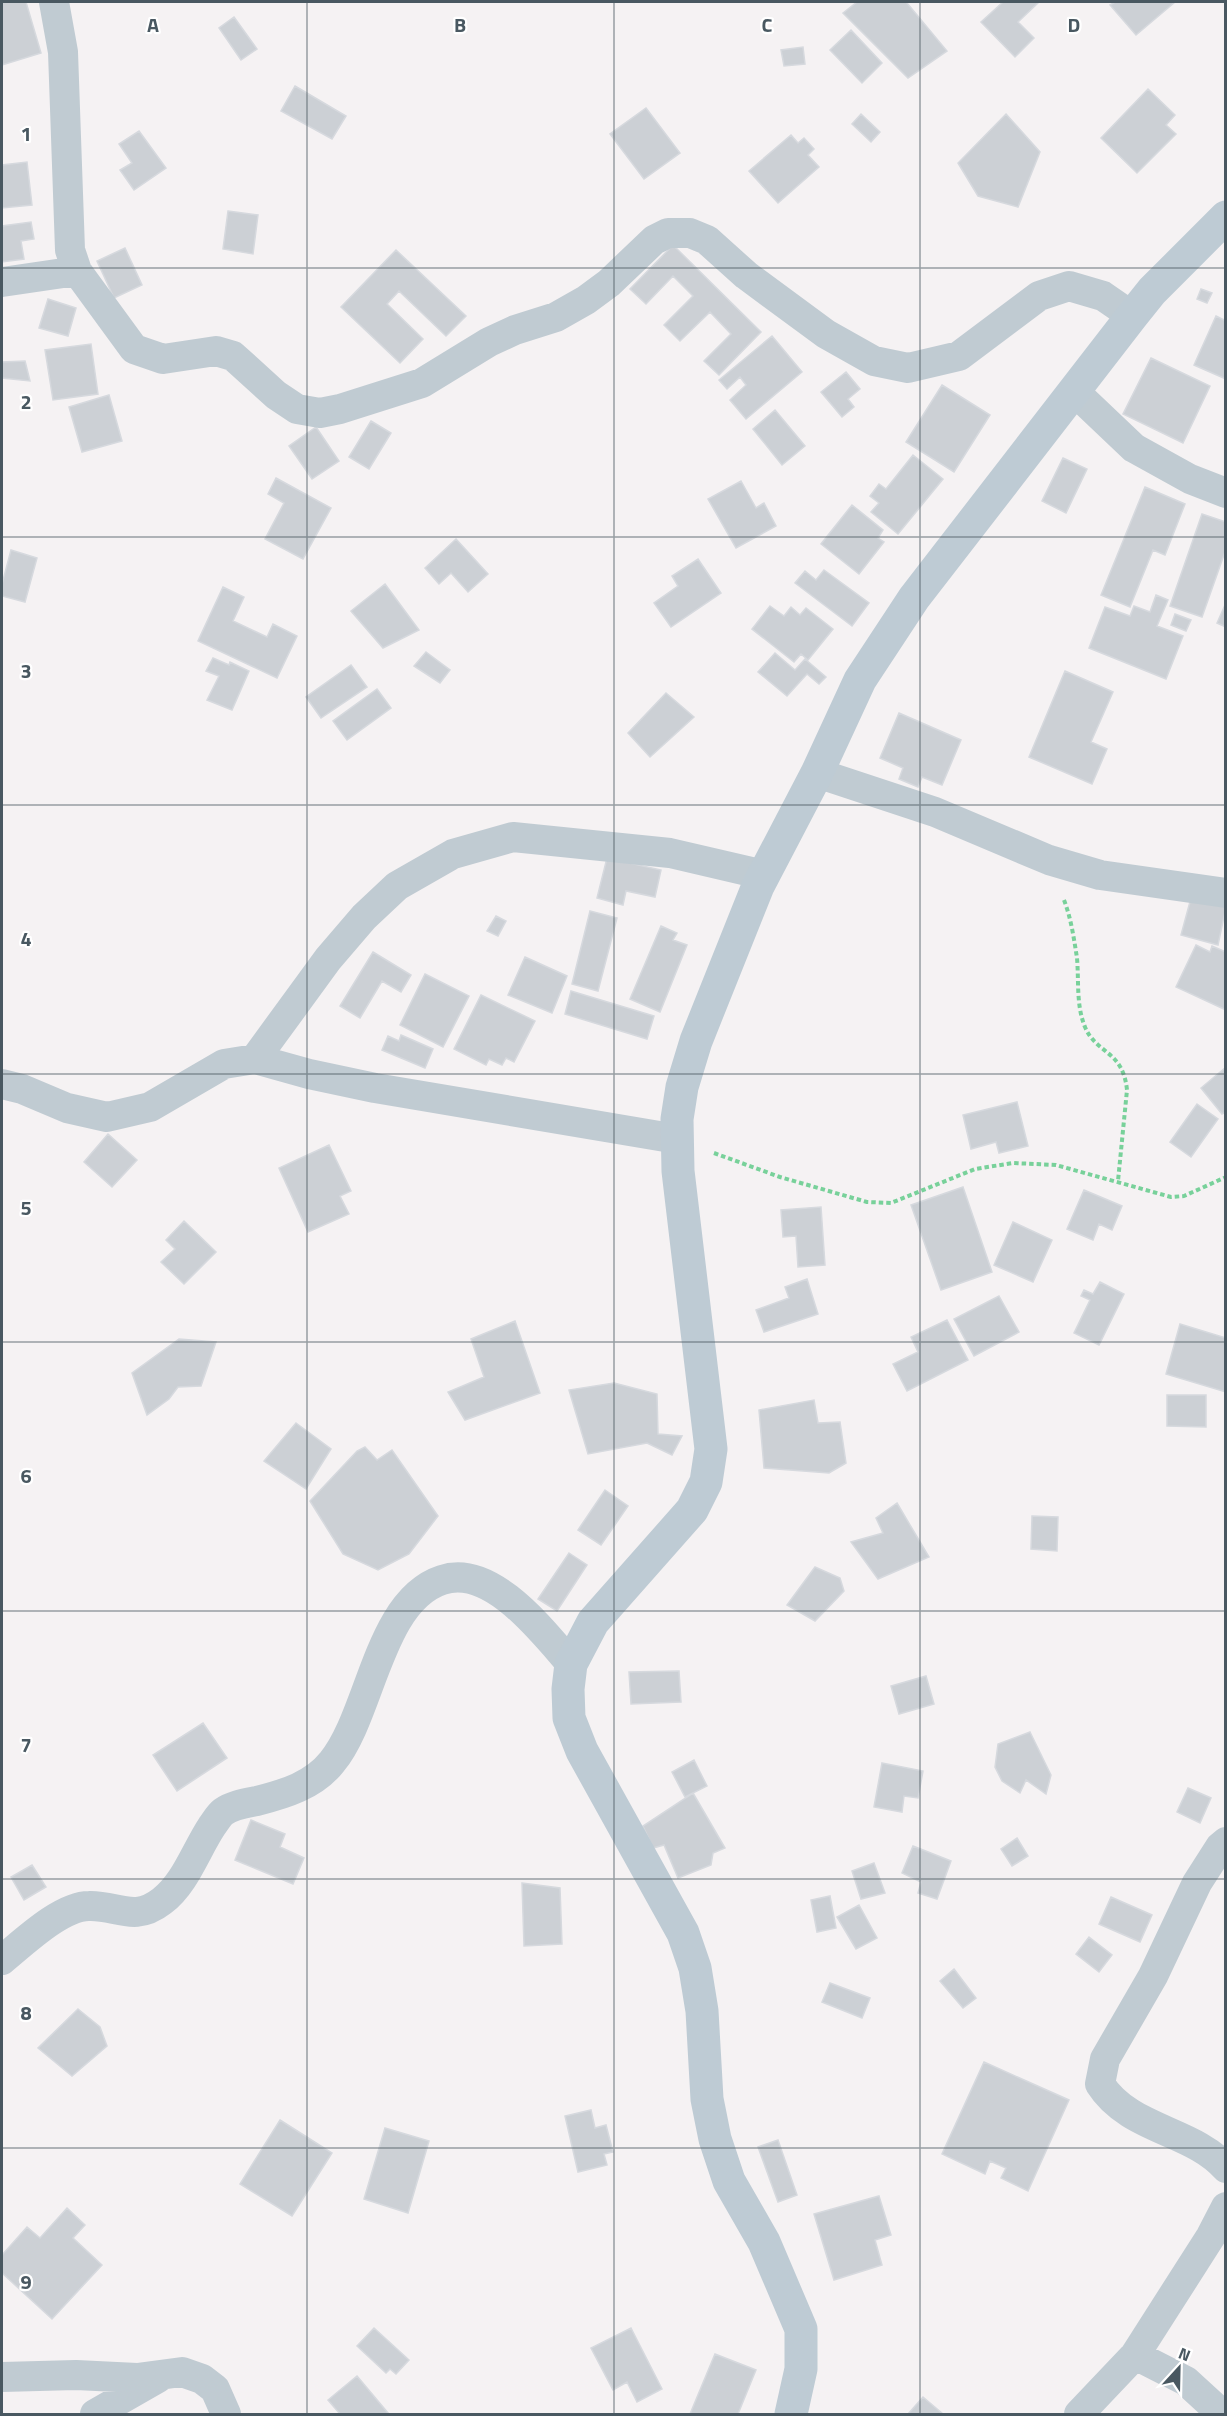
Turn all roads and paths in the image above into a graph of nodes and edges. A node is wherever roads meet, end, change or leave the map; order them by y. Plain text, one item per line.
1 (54, 2) edge
2 (1226, 217) edge
3 (77, 272) junction
4 (2, 282) edge
5 (1132, 316) junction
6 (1074, 391) junction
7 (1226, 493) edge
8 (817, 772) junction
9 (1049, 860) junction
10 (764, 875) junction
11 (1226, 893) edge
12 (255, 1059) junction
13 (2, 1084) edge
14 (677, 1139) junction
15 (1226, 1177) edge
16 (1118, 1181) junction
17 (571, 1664) junction
18 (1226, 1842) edge
19 (2, 1960) edge
20 (1226, 2168) edge
21 (1226, 2207) edge
22 (1135, 2355) junction
23 (163, 2375) junction
24 (2, 2377) edge
25 (95, 2415) edge
26 (226, 2415) edge
27 (791, 2415) edge
28 (1079, 2415) edge
29 (1222, 2415) edge

1 - 3 street
2 - 5 street
3 - 4 street
3 - 5 street
5 - 6 street
6 - 7 street
6 - 8 street
8 - 9 street
8 - 10 street
9 - 11 street
9 - 16 path
10 - 12 street
10 - 14 street
12 - 13 street
12 - 14 street
14 - 16 path
14 - 17 street
15 - 16 path
17 - 19 street
17 - 27 street
18 - 20 street
21 - 22 street
22 - 28 street
22 - 29 street
23 - 24 street
23 - 25 street
23 - 26 street

